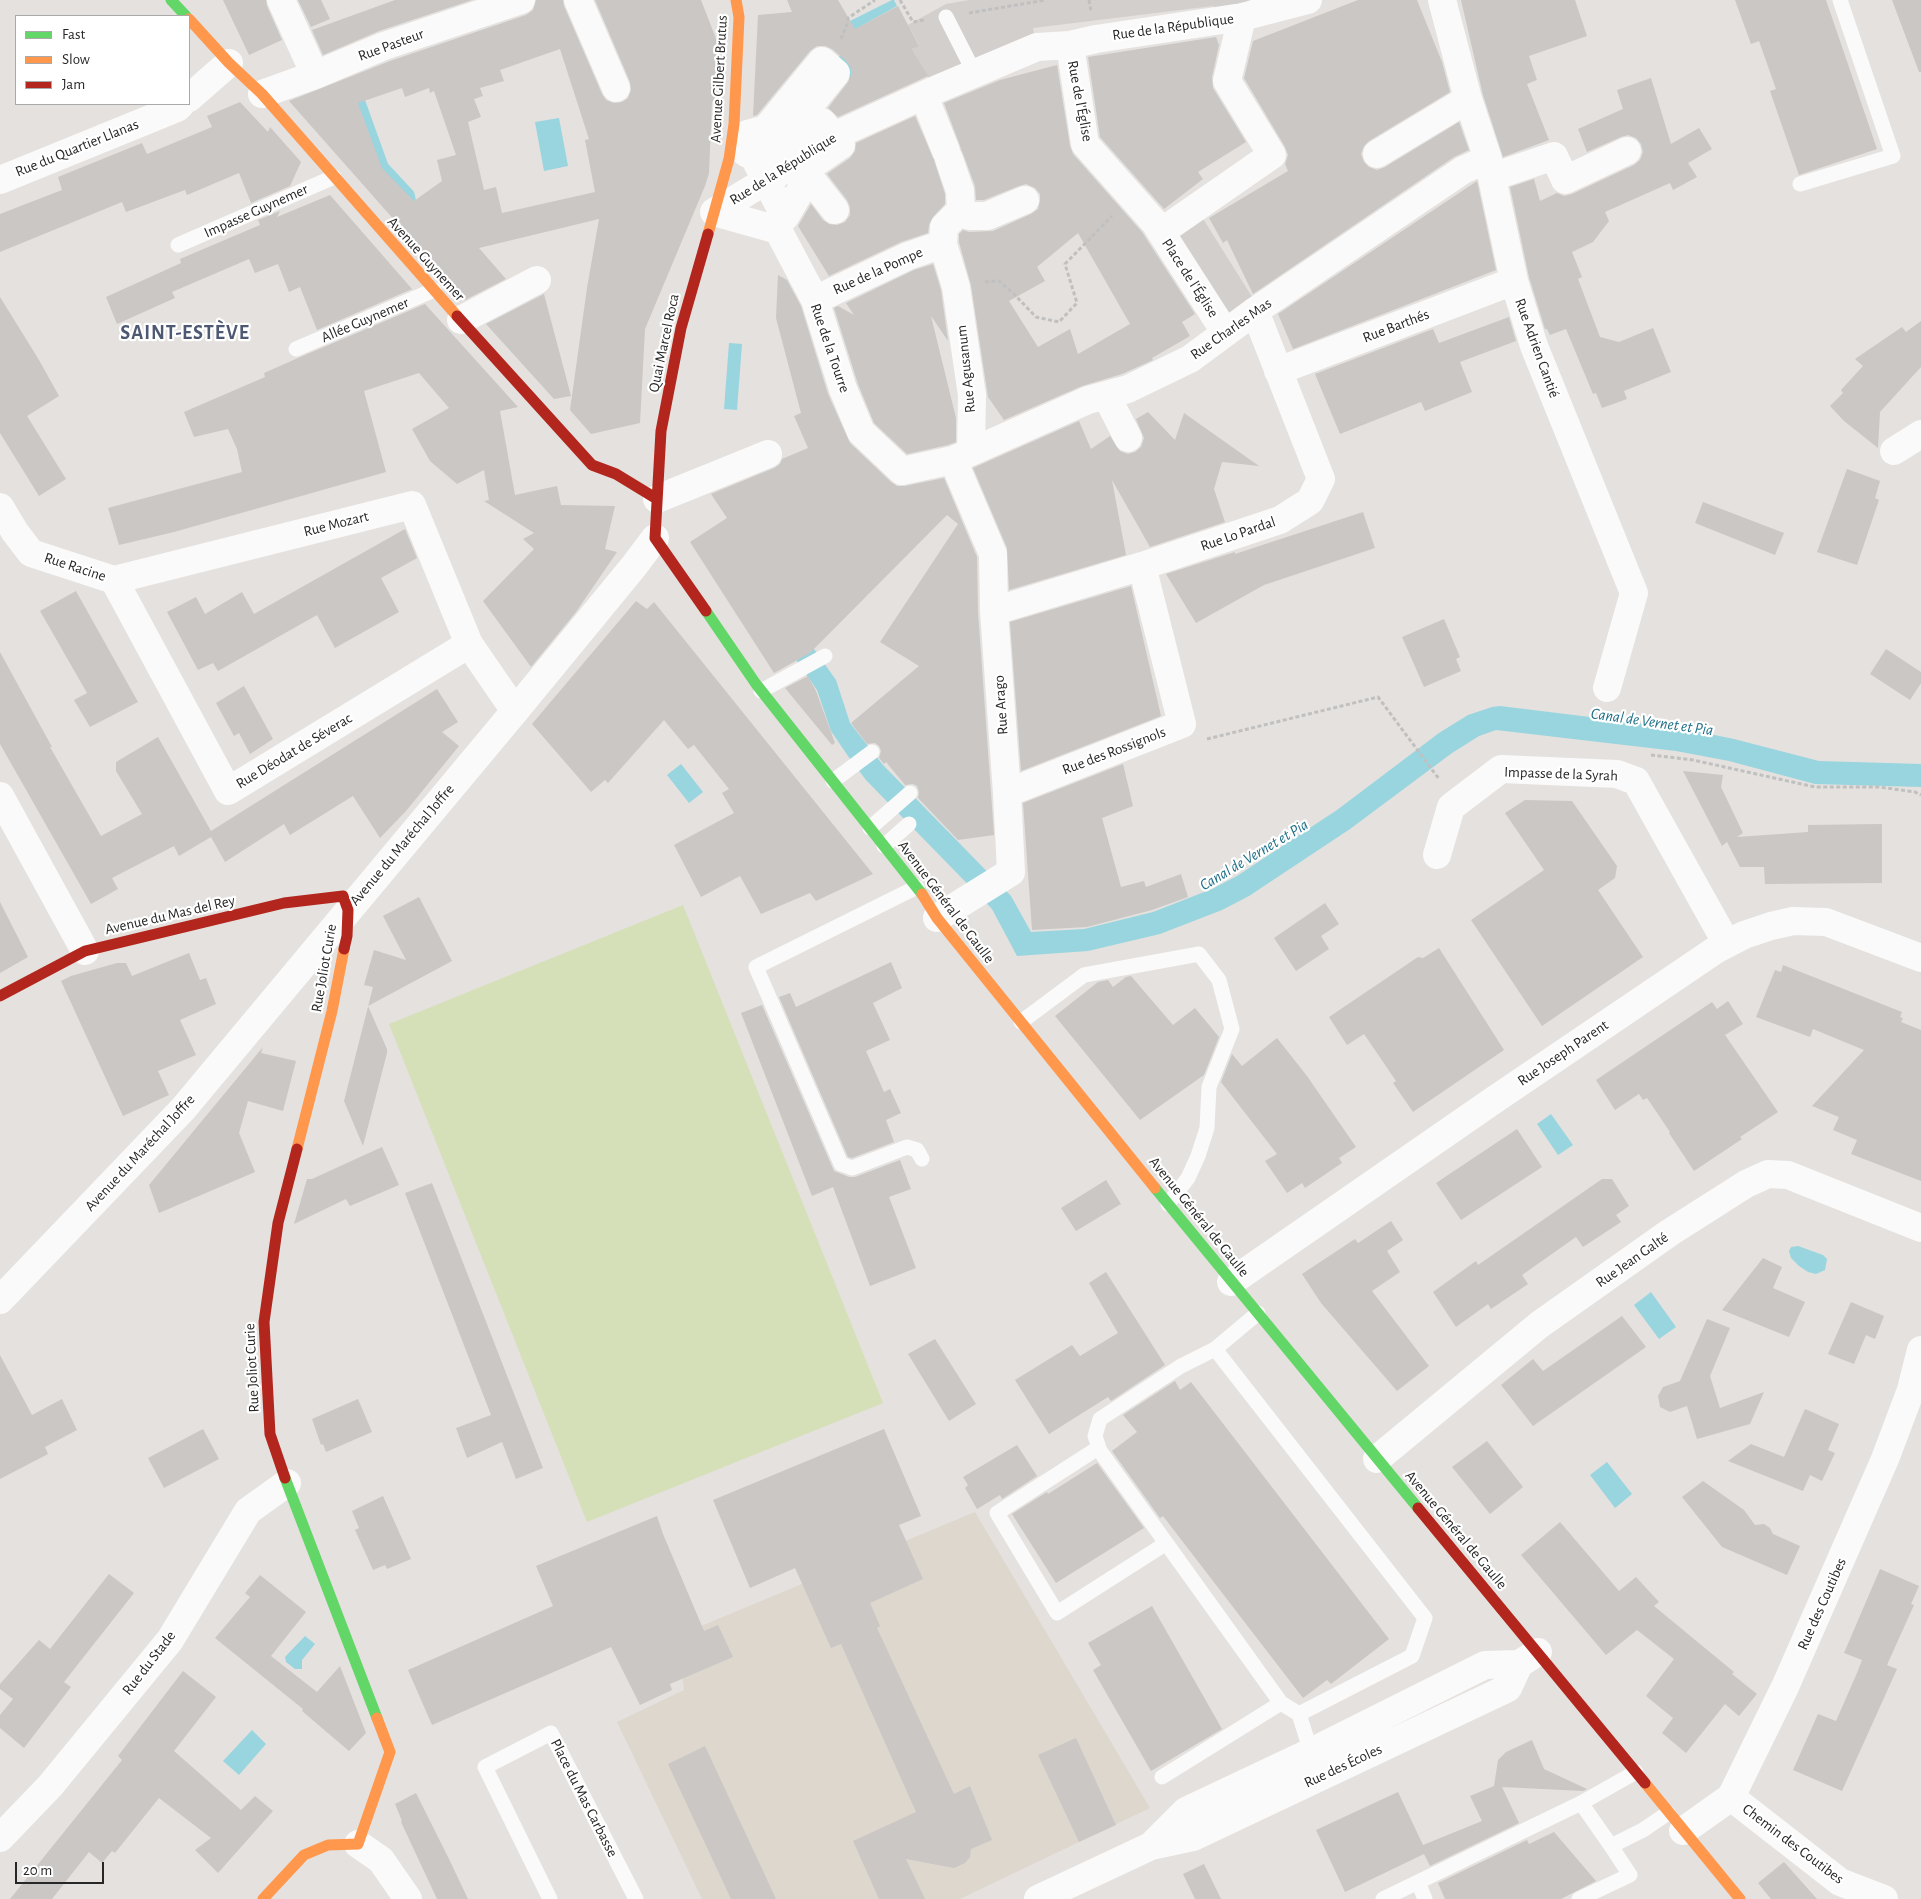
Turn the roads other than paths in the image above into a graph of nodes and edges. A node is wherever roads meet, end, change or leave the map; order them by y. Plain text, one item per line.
1 (172, 0) edge
2 (281, 0) edge
3 (521, 0) edge
4 (578, 0) edge
5 (736, 0) edge
6 (1308, 0) edge
7 (1442, 0) edge
8 (1840, 0) edge
9 (185, 15) edge
10 (946, 16) dead end
11 (1242, 17) junction
12 (190, 20) edge
13 (1070, 45) junction
14 (229, 63) junction
15 (975, 74) junction
16 (315, 75) junction
17 (616, 88) dead end
18 (929, 93) junction
19 (262, 94) junction
20 (190, 97) edge
21 (1468, 99) junction
22 (180, 105) edge
23 (834, 136) junction
24 (1627, 151) dead end
25 (1377, 154) dead end
26 (729, 159) joint
27 (1490, 168) junction
28 (803, 169) junction
29 (334, 177) junction
30 (0, 180) edge
31 (766, 182) junction
32 (1800, 184) dead end
33 (1024, 200) dead end
34 (835, 210) dead end
35 (961, 210) junction
36 (714, 212) junction
37 (1158, 228) junction
38 (943, 244) junction
39 (178, 246) dead end
40 (537, 280) dead end
41 (1514, 281) junction
42 (434, 290) junction
43 (815, 300) junction
44 (1255, 311) junction
45 (461, 320) junction
46 (1225, 332) junction
47 (296, 349) dead end
48 (1278, 370) junction
49 (1106, 396) junction
50 (1921, 434) edge
51 (1128, 438) dead end
52 (1894, 451) dead end
53 (768, 454) dead end
54 (962, 456) junction
55 (657, 499) junction
56 (0, 507) edge
57 (655, 538) junction
58 (7, 540) edge
59 (1142, 566) junction
60 (114, 580) junction
61 (994, 611) junction
62 (469, 644) junction
63 (825, 656) dead end
64 (1607, 688) dead end
65 (761, 691) junction
66 (515, 711) junction
67 (872, 752) dead end
68 (833, 781) junction
69 (1007, 792) junction
70 (910, 793) dead end
71 (0, 796) edge
72 (909, 824) dead end
73 (870, 828) junction
74 (884, 846) junction
75 (1438, 856) dead end
76 (917, 887) junction
77 (348, 910) junction
78 (937, 918) junction
79 (1727, 944) junction
80 (85, 951) junction
81 (1921, 958) edge
82 (0, 996) edge
83 (1021, 1022) junction
84 (922, 1159) dead end
85 (1168, 1204) junction
86 (1921, 1228) edge
87 (1231, 1282) junction
88 (0, 1300) edge
89 (1258, 1313) junction
90 (1215, 1349) junction
91 (1921, 1350) edge
92 (1098, 1448) junction
93 (1377, 1459) junction
94 (288, 1484) junction
95 (1165, 1544) junction
96 (1528, 1658) junction
97 (1281, 1703) junction
98 (1299, 1714) junction
99 (1311, 1752) junction
100 (1636, 1772) junction
101 (1162, 1777) dead end
102 (1731, 1797) junction
103 (1581, 1804) junction
104 (1676, 1822) junction
105 (0, 1838) edge
106 (358, 1844) junction
107 (1151, 1846) junction
108 (1610, 1846) junction
109 (1418, 1882) junction
110 (263, 1899) edge
111 (408, 1899) edge
112 (550, 1899) edge
113 (636, 1899) edge
114 (1038, 1899) edge
115 (1383, 1899) edge
116 (1426, 1899) edge
117 (1578, 1899) edge
118 (1740, 1899) edge
119 (1884, 1899) edge

1 - 9 main road
2 - 16 street
3 - 16 street, Rue Pasteur
4 - 17 street
5 - 26 main road, Avenue Gilbert Brutus
6 - 11 street, Rue de la République
7 - 21 street, Rue Adrien Cantié
8 - 32 lane
10 - 15 lane
11 - 13 street, Rue de la République
11 - 37 street
12 - 14 main road, Avenue Guynemer
13 - 15 street, Rue de la République
13 - 37 street, Rue de l'Église
14 - 19 main road, Avenue Guynemer
14 - 20 street
15 - 18 street, Rue de la République
16 - 19 street, Rue Pasteur
18 - 23 street, Rue de la République
18 - 35 street
19 - 29 main road, Avenue Guynemer
21 - 25 street
21 - 27 street, Rue Adrien Cantié
22 - 30 street, Rue du Quartier Llanas
23 - 28 street, Rue de la République
23 - 31 street
24 - 27 street, Rue Charles Mas
26 - 36 main road, Quai Marcel Roca
27 - 41 street, Rue Adrien Cantié
27 - 44 street, Rue Charles Mas
28 - 31 street, Rue de la République
28 - 31 street
28 - 34 street
29 - 39 lane, Impasse Guynemer
29 - 42 main road, Avenue Guynemer
31 - 36 street, Rue de la République
33 - 35 street
35 - 38 street
36 - 43 street, Rue de la Tourre
36 - 55 main road, Quai Marcel Roca
37 - 46 street, Place de l'Église
38 - 43 street, Rue de la Pompe
38 - 54 street, Rue Agusanum
40 - 45 street
41 - 48 street, Rue Barthés
41 - 64 street, Rue Adrien Cantié
42 - 45 main road, Avenue Guynemer
42 - 47 lane, Allée Guynemer
43 - 54 street, Rue de la Tourre
44 - 46 street, Rue Charles Mas
44 - 48 street, Rue Lo Pardal
45 - 55 main road, Avenue Guynemer
46 - 49 street, Rue Charles Mas
48 - 59 street, Rue Lo Pardal
49 - 51 street
49 - 54 street, Rue Charles Mas
50 - 52 street
53 - 55 street
54 - 61 street, Rue Arago
55 - 57 main road, Quai Marcel Roca
56 - 58 street, Rue Racine
57 - 65 main road, Avenue Général de Gaulle
57 - 66 street, Avenue du Maréchal Joffre
58 - 60 street, Rue Racine
59 - 61 street, Rue Lo Pardal
59 - 69 street, Rue des Rossignols
60 - 62 street, Rue Mozart
60 - 62 street, Rue Déodat de Séverac
61 - 69 street, Rue Arago
62 - 66 street
63 - 65 lane
65 - 68 main road, Avenue Général de Gaulle
66 - 77 street, Avenue du Maréchal Joffre
67 - 68 lane
68 - 73 main road, Avenue Général de Gaulle
69 - 78 street, Rue Arago
70 - 73 lane
71 - 80 street
72 - 74 lane
73 - 74 main road, Avenue Général de Gaulle
74 - 76 main road, Avenue Général de Gaulle
75 - 79 street, Impasse de la Syrah
76 - 78 main road, Avenue Général de Gaulle
76 - 84 lane
77 - 80 main road, Avenue du Mas del Rey
77 - 88 street, Avenue du Maréchal Joffre
77 - 94 main road, Rue Joliot Curie
78 - 83 main road, Avenue Général de Gaulle
79 - 81 street, Rue Joseph Parent
79 - 87 street, Rue Joseph Parent
80 - 82 main road, Avenue du Mas del Rey
83 - 85 main road, Avenue Général de Gaulle
83 - 85 lane
85 - 87 main road, Avenue Général de Gaulle
86 - 93 street, Rue Jean Galté
87 - 89 main road, Avenue Général de Gaulle
89 - 90 lane
89 - 93 main road, Avenue Général de Gaulle
90 - 92 lane
90 - 98 lane
91 - 102 street, Rue des Coutibes
92 - 95 lane
92 - 95 lane
93 - 96 main road, Avenue Général de Gaulle
94 - 105 street, Rue du Stade
94 - 106 main road, Rue Joliot Curie
95 - 97 lane
96 - 99 street, Rue des Écoles
96 - 100 main road, Avenue Général de Gaulle
96 - 107 street, Rue des Écoles
97 - 98 lane
97 - 101 lane
98 - 99 lane
99 - 107 street, Rue des Écoles
100 - 103 lane
100 - 104 main road, Avenue Général de Gaulle
102 - 104 street, Rue des Coutibes
102 - 119 street, Chemin des Coutibes
103 - 108 lane
103 - 109 lane
104 - 108 lane
104 - 118 main road, Avenue Général de Gaulle
106 - 110 main road
106 - 111 street
107 - 114 street, Rue des Écoles
108 - 117 lane
109 - 115 lane
109 - 116 lane
112 - 113 lane, Place du Mas Carbasse

